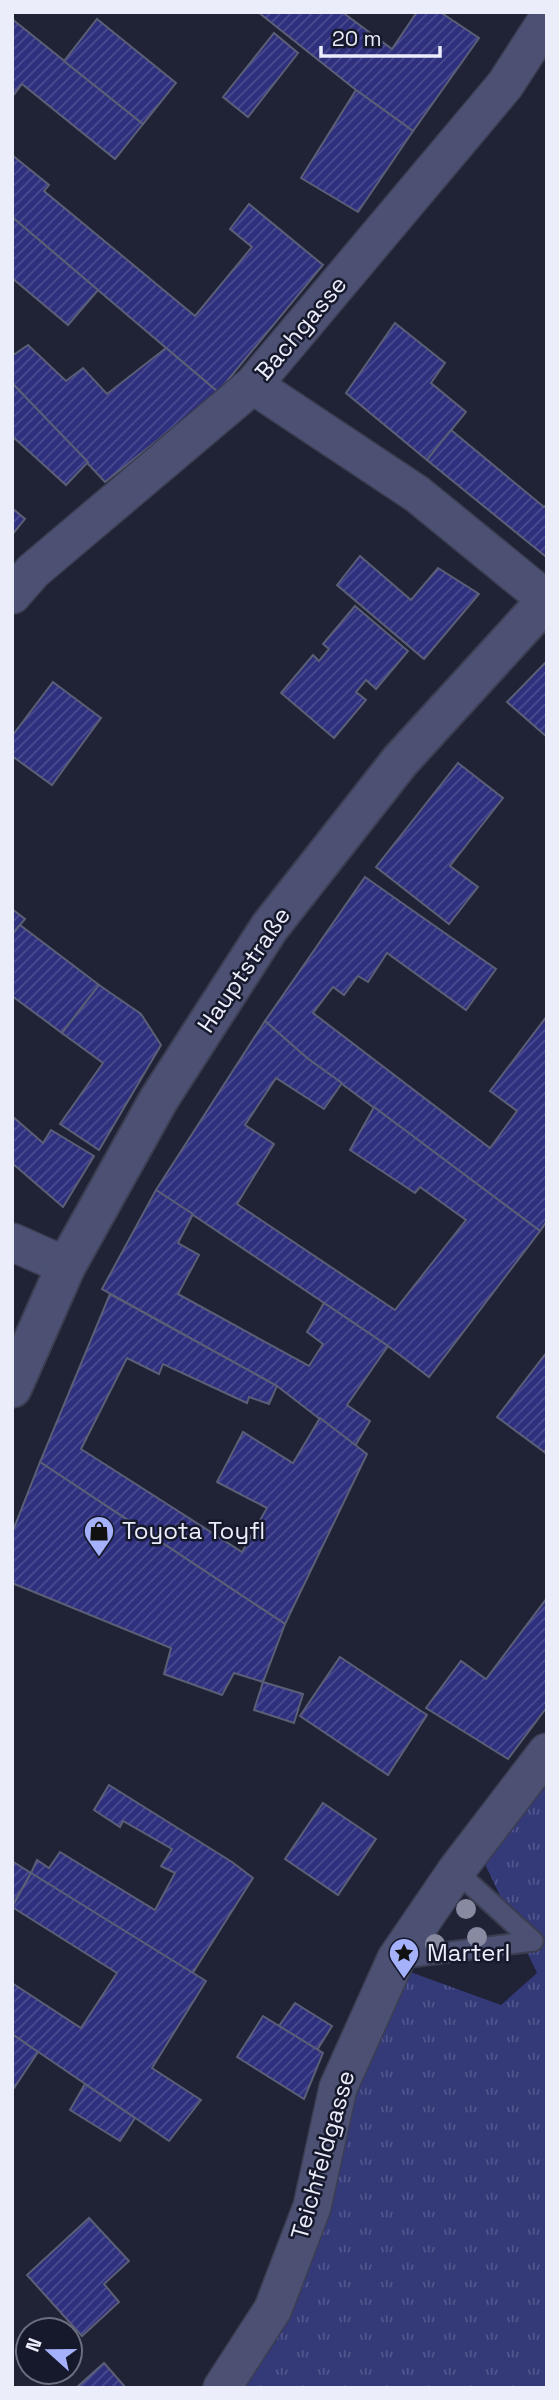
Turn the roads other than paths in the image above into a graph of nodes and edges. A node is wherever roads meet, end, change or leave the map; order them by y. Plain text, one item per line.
1 (547, 20) edge
2 (253, 385) junction
3 (12, 595) edge
4 (547, 600) edge
5 (12, 1242) edge
6 (66, 1266) junction
7 (12, 1388) edge
8 (547, 1752) edge
9 (456, 1871) junction
10 (396, 1959) junction
11 (222, 2388) edge

1 - 2 street, Bachgasse
2 - 3 street, Bachgasse
2 - 4 street
4 - 6 street, Hauptstraße
5 - 6 street
6 - 7 street, Hauptstraße
8 - 9 street, Teichfeldgasse
9 - 10 street, Teichfeldgasse
9 - 10 lane
10 - 11 street, Teichfeldgasse

